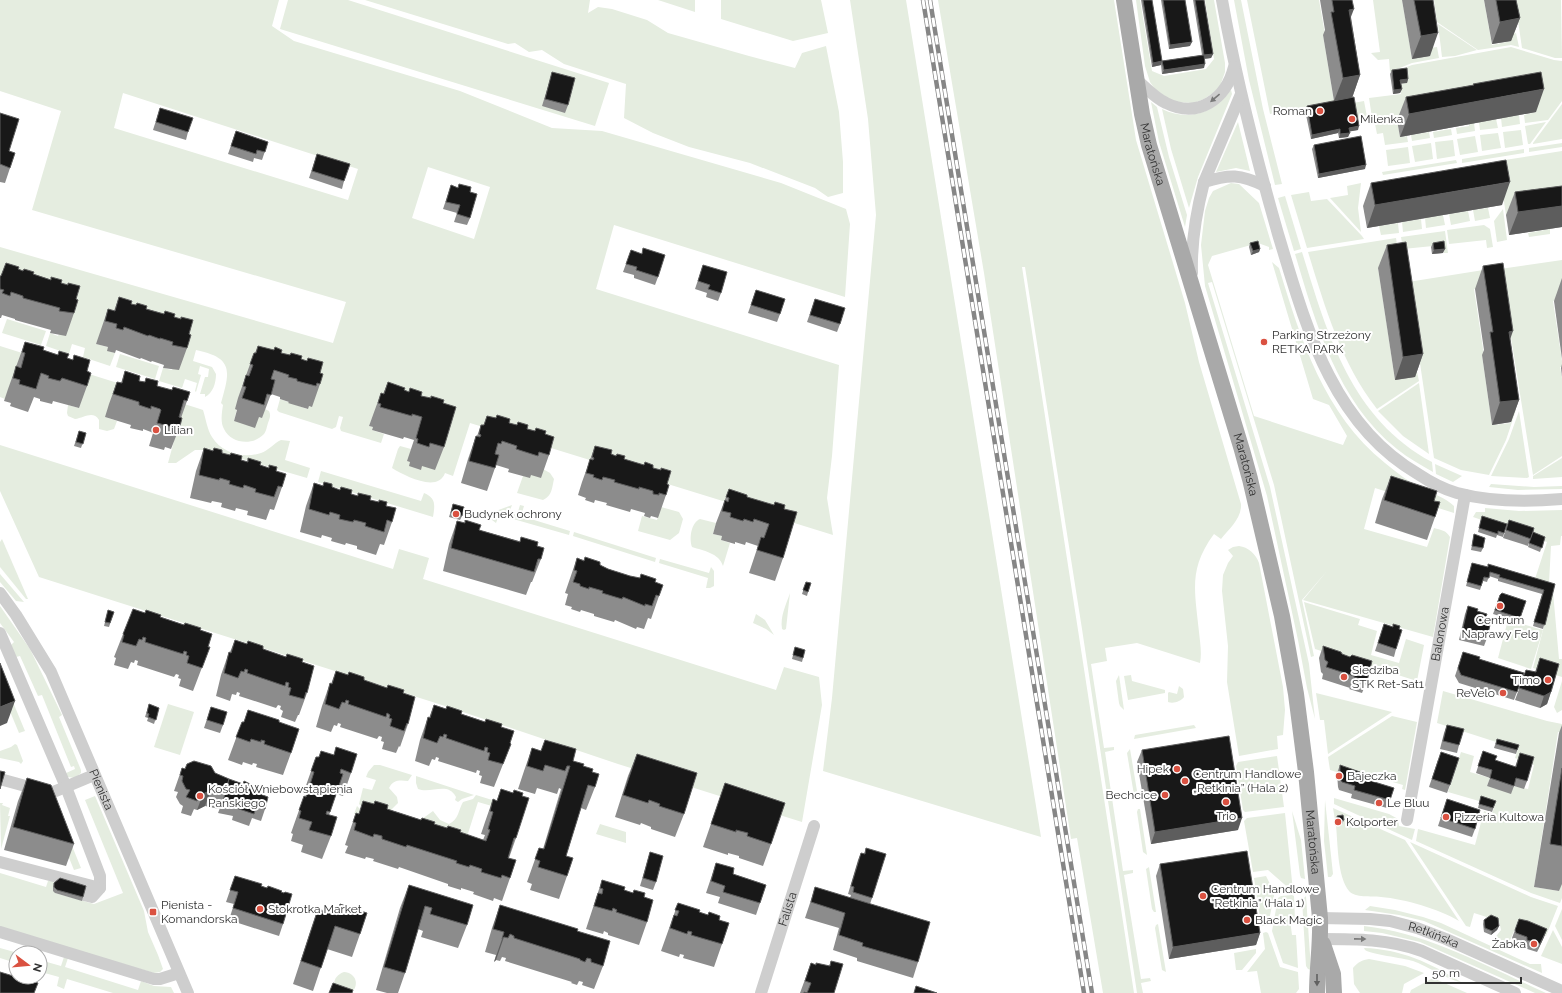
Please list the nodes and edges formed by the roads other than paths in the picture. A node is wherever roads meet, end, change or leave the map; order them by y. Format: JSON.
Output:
{"nodes":[{"id":1,"x":1124,"y":0,"type":"edge"},
{"id":2,"x":1222,"y":0,"type":"edge"},
{"id":3,"x":1234,"y":65,"type":"junction"},
{"id":4,"x":1137,"y":80,"type":"junction"},
{"id":5,"x":1241,"y":94,"type":"junction"},
{"id":6,"x":1204,"y":182,"type":"junction"},
{"id":7,"x":1264,"y":186,"type":"junction"},
{"id":8,"x":1192,"y":286,"type":"junction"},
{"id":9,"x":1465,"y":495,"type":"junction"},
{"id":10,"x":1562,"y":499,"type":"edge"},
{"id":11,"x":0,"y":593,"type":"edge"},
{"id":12,"x":0,"y":633,"type":"edge"},
{"id":13,"x":94,"y":775,"type":"junction"},
{"id":14,"x":0,"y":779,"type":"edge"},
{"id":15,"x":66,"y":787,"type":"junction"},
{"id":16,"x":1407,"y":820,"type":"dead end"},
{"id":17,"x":814,"y":826,"type":"dead end"},
{"id":18,"x":0,"y":862,"type":"edge"},
{"id":19,"x":100,"y":888,"type":"junction"},
{"id":20,"x":84,"y":895,"type":"edge"},
{"id":21,"x":1320,"y":918,"type":"junction"},
{"id":22,"x":0,"y":932,"type":"edge"},
{"id":23,"x":1321,"y":938,"type":"junction"},
{"id":24,"x":179,"y":972,"type":"junction"},
{"id":25,"x":1562,"y":991,"type":"edge"},
{"id":26,"x":188,"y":993,"type":"edge"},
{"id":27,"x":762,"y":993,"type":"edge"},
{"id":28,"x":1318,"y":993,"type":"edge"},
{"id":29,"x":1334,"y":993,"type":"edge"},
{"id":30,"x":1515,"y":993,"type":"edge"}],
"edges":[{"from":1,"to":4,"type":"main road","name":"Maratońska"},
{"from":2,"to":3,"type":"street"},
{"from":3,"to":4,"type":"street","one_way":true},
{"from":3,"to":5,"type":"street"},
{"from":4,"to":8,"type":"main road","name":"Maratońska"},
{"from":5,"to":6,"type":"street"},
{"from":5,"to":7,"type":"street"},
{"from":6,"to":7,"type":"street"},
{"from":6,"to":8,"type":"street"},
{"from":7,"to":9,"type":"street"},
{"from":8,"to":21,"type":"main road","name":"Maratońska"},
{"from":9,"to":10,"type":"street"},
{"from":9,"to":16,"type":"street","name":"Balonowa"},
{"from":11,"to":13,"type":"street","name":"Pienista"},
{"from":12,"to":15,"type":"street"},
{"from":13,"to":15,"type":"street"},
{"from":13,"to":24,"type":"street","name":"Pienista"},
{"from":14,"to":15,"type":"street"},
{"from":15,"to":19,"type":"street"},
{"from":17,"to":27,"type":"street","name":"Falista"},
{"from":18,"to":19,"type":"street"},
{"from":19,"to":20,"type":"street"},
{"from":21,"to":23,"type":"main road","name":"Maratońska"},
{"from":21,"to":25,"type":"street","name":"Retkińska"},
{"from":22,"to":24,"type":"street"},
{"from":23,"to":28,"type":"main road","name":"Maratońska","one_way":true},
{"from":23,"to":29,"type":"main road","name":"Maratońska"},
{"from":23,"to":30,"type":"street","name":"Retkińska","one_way":true},
{"from":24,"to":26,"type":"street","name":"Pienista"}]}
